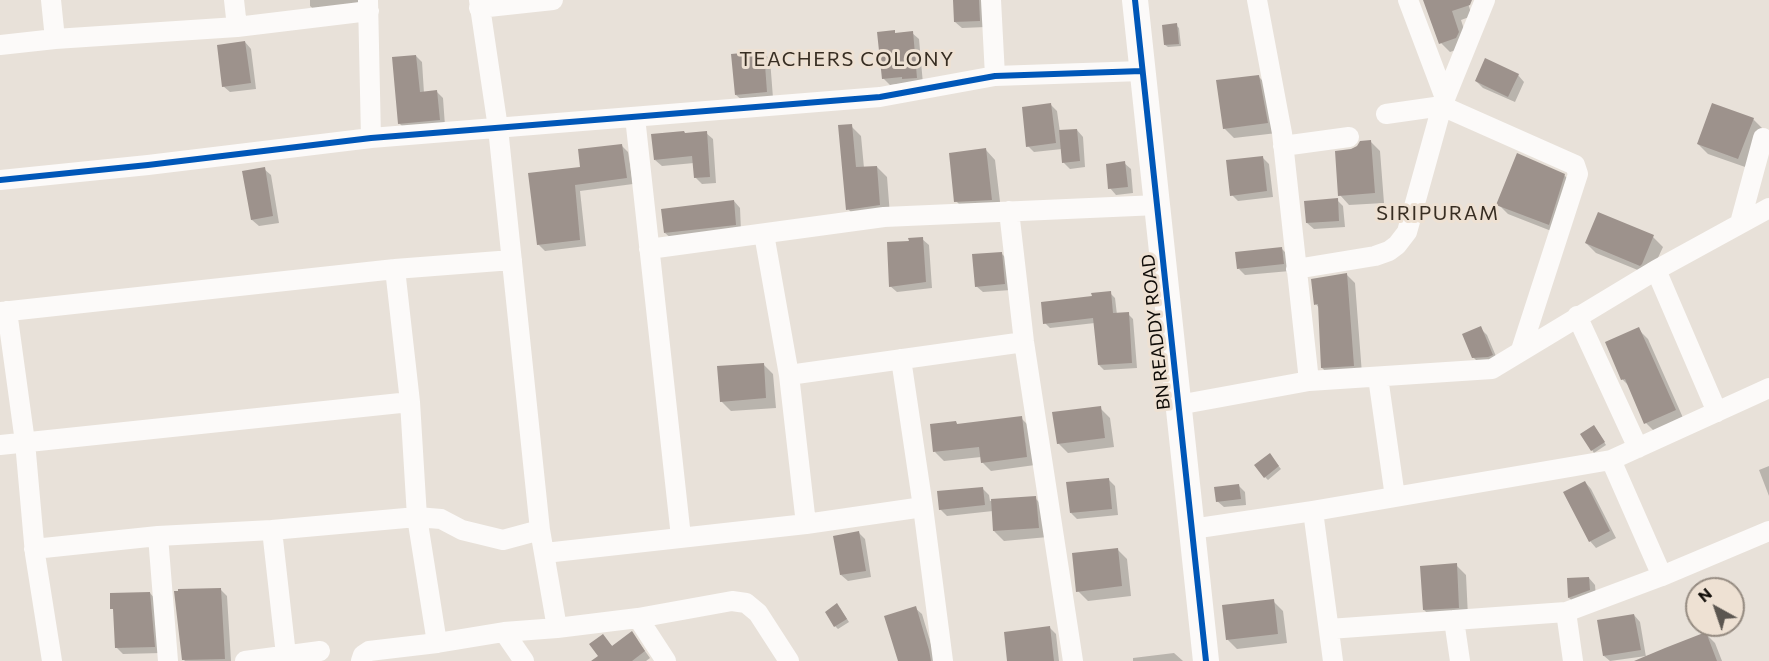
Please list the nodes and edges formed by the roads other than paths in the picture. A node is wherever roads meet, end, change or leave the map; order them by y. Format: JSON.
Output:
{"nodes":[{"id":1,"x":51,"y":0,"type":"edge"},
{"id":2,"x":234,"y":0,"type":"edge"},
{"id":3,"x":553,"y":0,"type":"edge"},
{"id":4,"x":991,"y":0,"type":"edge"},
{"id":5,"x":1135,"y":0,"type":"edge"},
{"id":6,"x":1257,"y":0,"type":"edge"},
{"id":7,"x":1408,"y":0,"type":"edge"},
{"id":8,"x":1485,"y":0,"type":"edge"},
{"id":9,"x":479,"y":4,"type":"edge"},
{"id":10,"x":369,"y":6,"type":"edge"},
{"id":11,"x":237,"y":27,"type":"junction"},
{"id":12,"x":56,"y":39,"type":"junction"},
{"id":13,"x":0,"y":45,"type":"edge"},
{"id":14,"x":1142,"y":71,"type":"junction"},
{"id":15,"x":995,"y":76,"type":"junction"},
{"id":16,"x":1443,"y":102,"type":"junction"},
{"id":17,"x":1386,"y":114,"type":"dead end"},
{"id":18,"x":635,"y":117,"type":"junction"},
{"id":19,"x":498,"y":128,"type":"junction"},
{"id":20,"x":1349,"y":137,"type":"dead end"},
{"id":21,"x":371,"y":138,"type":"junction"},
{"id":22,"x":1763,"y":138,"type":"dead end"},
{"id":23,"x":1283,"y":146,"type":"junction"},
{"id":24,"x":0,"y":180,"type":"edge"},
{"id":25,"x":1158,"y":205,"type":"junction"},
{"id":26,"x":1769,"y":208,"type":"edge"},
{"id":27,"x":1009,"y":211,"type":"junction"},
{"id":28,"x":1740,"y":223,"type":"junction"},
{"id":29,"x":764,"y":234,"type":"junction"},
{"id":30,"x":649,"y":249,"type":"junction"},
{"id":31,"x":512,"y":260,"type":"junction"},
{"id":32,"x":395,"y":268,"type":"junction"},
{"id":33,"x":1296,"y":269,"type":"junction"},
{"id":34,"x":1656,"y":270,"type":"junction"},
{"id":35,"x":4,"y":311,"type":"edge"},
{"id":36,"x":1577,"y":316,"type":"junction"},
{"id":37,"x":1024,"y":342,"type":"junction"},
{"id":38,"x":1521,"y":350,"type":"junction"},
{"id":39,"x":901,"y":359,"type":"junction"},
{"id":40,"x":789,"y":375,"type":"junction"},
{"id":41,"x":1378,"y":377,"type":"junction"},
{"id":42,"x":1308,"y":381,"type":"junction"},
{"id":43,"x":1769,"y":388,"type":"edge"},
{"id":44,"x":410,"y":402,"type":"junction"},
{"id":45,"x":1178,"y":405,"type":"junction"},
{"id":46,"x":1717,"y":412,"type":"junction"},
{"id":47,"x":25,"y":442,"type":"junction"},
{"id":48,"x":0,"y":445,"type":"edge"},
{"id":49,"x":1638,"y":448,"type":"junction"},
{"id":50,"x":1611,"y":460,"type":"junction"},
{"id":51,"x":1395,"y":497,"type":"junction"},
{"id":52,"x":923,"y":507,"type":"junction"},
{"id":53,"x":1312,"y":511,"type":"junction"},
{"id":54,"x":417,"y":517,"type":"junction"},
{"id":55,"x":806,"y":524,"type":"junction"},
{"id":56,"x":1192,"y":529,"type":"junction"},
{"id":57,"x":272,"y":530,"type":"junction"},
{"id":58,"x":540,"y":530,"type":"junction"},
{"id":59,"x":1769,"y":531,"type":"edge"},
{"id":60,"x":158,"y":536,"type":"junction"},
{"id":61,"x":681,"y":537,"type":"junction"},
{"id":62,"x":34,"y":549,"type":"junction"},
{"id":63,"x":545,"y":553,"type":"junction"},
{"id":64,"x":1662,"y":576,"type":"junction"},
{"id":65,"x":1566,"y":612,"type":"junction"},
{"id":66,"x":638,"y":618,"type":"junction"},
{"id":67,"x":1454,"y":620,"type":"junction"},
{"id":68,"x":556,"y":628,"type":"junction"},
{"id":69,"x":1329,"y":629,"type":"junction"},
{"id":70,"x":504,"y":632,"type":"junction"},
{"id":71,"x":437,"y":643,"type":"junction"},
{"id":72,"x":320,"y":651,"type":"dead end"},
{"id":73,"x":286,"y":655,"type":"junction"},
{"id":74,"x":52,"y":661,"type":"edge"},
{"id":75,"x":168,"y":661,"type":"edge"},
{"id":76,"x":245,"y":661,"type":"edge"},
{"id":77,"x":362,"y":661,"type":"edge"},
{"id":78,"x":524,"y":661,"type":"edge"},
{"id":79,"x":666,"y":661,"type":"edge"},
{"id":80,"x":789,"y":661,"type":"edge"},
{"id":81,"x":943,"y":661,"type":"edge"},
{"id":82,"x":1073,"y":661,"type":"edge"},
{"id":83,"x":1206,"y":661,"type":"edge"},
{"id":84,"x":1333,"y":661,"type":"edge"},
{"id":85,"x":1460,"y":661,"type":"edge"},
{"id":86,"x":1573,"y":661,"type":"edge"}],
"edges":[{"from":1,"to":12,"type":"street"},
{"from":2,"to":11,"type":"street"},
{"from":3,"to":9,"type":"street"},
{"from":4,"to":15,"type":"street"},
{"from":5,"to":14,"type":"street","name":"BN READDY ROAD"},
{"from":6,"to":23,"type":"street"},
{"from":7,"to":16,"type":"street"},
{"from":8,"to":16,"type":"street"},
{"from":9,"to":19,"type":"street"},
{"from":10,"to":11,"type":"street"},
{"from":10,"to":21,"type":"street"},
{"from":11,"to":12,"type":"street"},
{"from":12,"to":13,"type":"street"},
{"from":14,"to":15,"type":"street"},
{"from":14,"to":25,"type":"street","name":"BN READDY ROAD"},
{"from":15,"to":18,"type":"street"},
{"from":16,"to":17,"type":"street"},
{"from":16,"to":33,"type":"street"},
{"from":16,"to":38,"type":"street"},
{"from":18,"to":19,"type":"street"},
{"from":18,"to":30,"type":"street"},
{"from":19,"to":21,"type":"street"},
{"from":19,"to":31,"type":"street"},
{"from":20,"to":23,"type":"street"},
{"from":21,"to":24,"type":"street"},
{"from":22,"to":28,"type":"street"},
{"from":23,"to":33,"type":"street"},
{"from":25,"to":27,"type":"street"},
{"from":25,"to":45,"type":"street","name":"BN READDY ROAD"},
{"from":26,"to":28,"type":"street"},
{"from":27,"to":29,"type":"street"},
{"from":27,"to":37,"type":"street"},
{"from":28,"to":34,"type":"street"},
{"from":29,"to":30,"type":"street"},
{"from":29,"to":40,"type":"street"},
{"from":30,"to":61,"type":"street"},
{"from":31,"to":32,"type":"street"},
{"from":31,"to":58,"type":"street"},
{"from":32,"to":35,"type":"street"},
{"from":32,"to":44,"type":"street"},
{"from":33,"to":42,"type":"street"},
{"from":34,"to":36,"type":"street"},
{"from":34,"to":46,"type":"street"},
{"from":35,"to":47,"type":"street"},
{"from":36,"to":38,"type":"street"},
{"from":36,"to":49,"type":"street"},
{"from":37,"to":39,"type":"street"},
{"from":37,"to":82,"type":"street"},
{"from":38,"to":41,"type":"street"},
{"from":39,"to":40,"type":"street"},
{"from":39,"to":52,"type":"street"},
{"from":40,"to":55,"type":"street"},
{"from":41,"to":42,"type":"street"},
{"from":41,"to":51,"type":"street"},
{"from":42,"to":45,"type":"street"},
{"from":43,"to":46,"type":"street"},
{"from":44,"to":47,"type":"street"},
{"from":44,"to":54,"type":"street"},
{"from":45,"to":56,"type":"street","name":"BN READDY ROAD"},
{"from":46,"to":49,"type":"street"},
{"from":47,"to":48,"type":"street"},
{"from":47,"to":62,"type":"street"},
{"from":49,"to":50,"type":"street"},
{"from":50,"to":51,"type":"street"},
{"from":50,"to":64,"type":"street"},
{"from":51,"to":53,"type":"street"},
{"from":52,"to":55,"type":"street"},
{"from":52,"to":81,"type":"street"},
{"from":53,"to":56,"type":"street"},
{"from":53,"to":69,"type":"street"},
{"from":54,"to":57,"type":"street"},
{"from":54,"to":58,"type":"street"},
{"from":54,"to":71,"type":"street"},
{"from":55,"to":61,"type":"street"},
{"from":56,"to":83,"type":"street","name":"BN READDY ROAD"},
{"from":57,"to":60,"type":"street"},
{"from":57,"to":73,"type":"street"},
{"from":58,"to":63,"type":"street"},
{"from":59,"to":64,"type":"street"},
{"from":60,"to":62,"type":"street"},
{"from":60,"to":75,"type":"street"},
{"from":61,"to":63,"type":"street"},
{"from":62,"to":74,"type":"street"},
{"from":63,"to":68,"type":"street"},
{"from":64,"to":65,"type":"street"},
{"from":65,"to":67,"type":"street"},
{"from":65,"to":86,"type":"street"},
{"from":66,"to":68,"type":"street"},
{"from":66,"to":79,"type":"street"},
{"from":66,"to":80,"type":"street"},
{"from":67,"to":69,"type":"street"},
{"from":67,"to":85,"type":"street"},
{"from":68,"to":70,"type":"street"},
{"from":69,"to":84,"type":"street"},
{"from":70,"to":71,"type":"street"},
{"from":70,"to":78,"type":"street"},
{"from":71,"to":77,"type":"street"},
{"from":72,"to":73,"type":"street"},
{"from":73,"to":76,"type":"street"}]}
